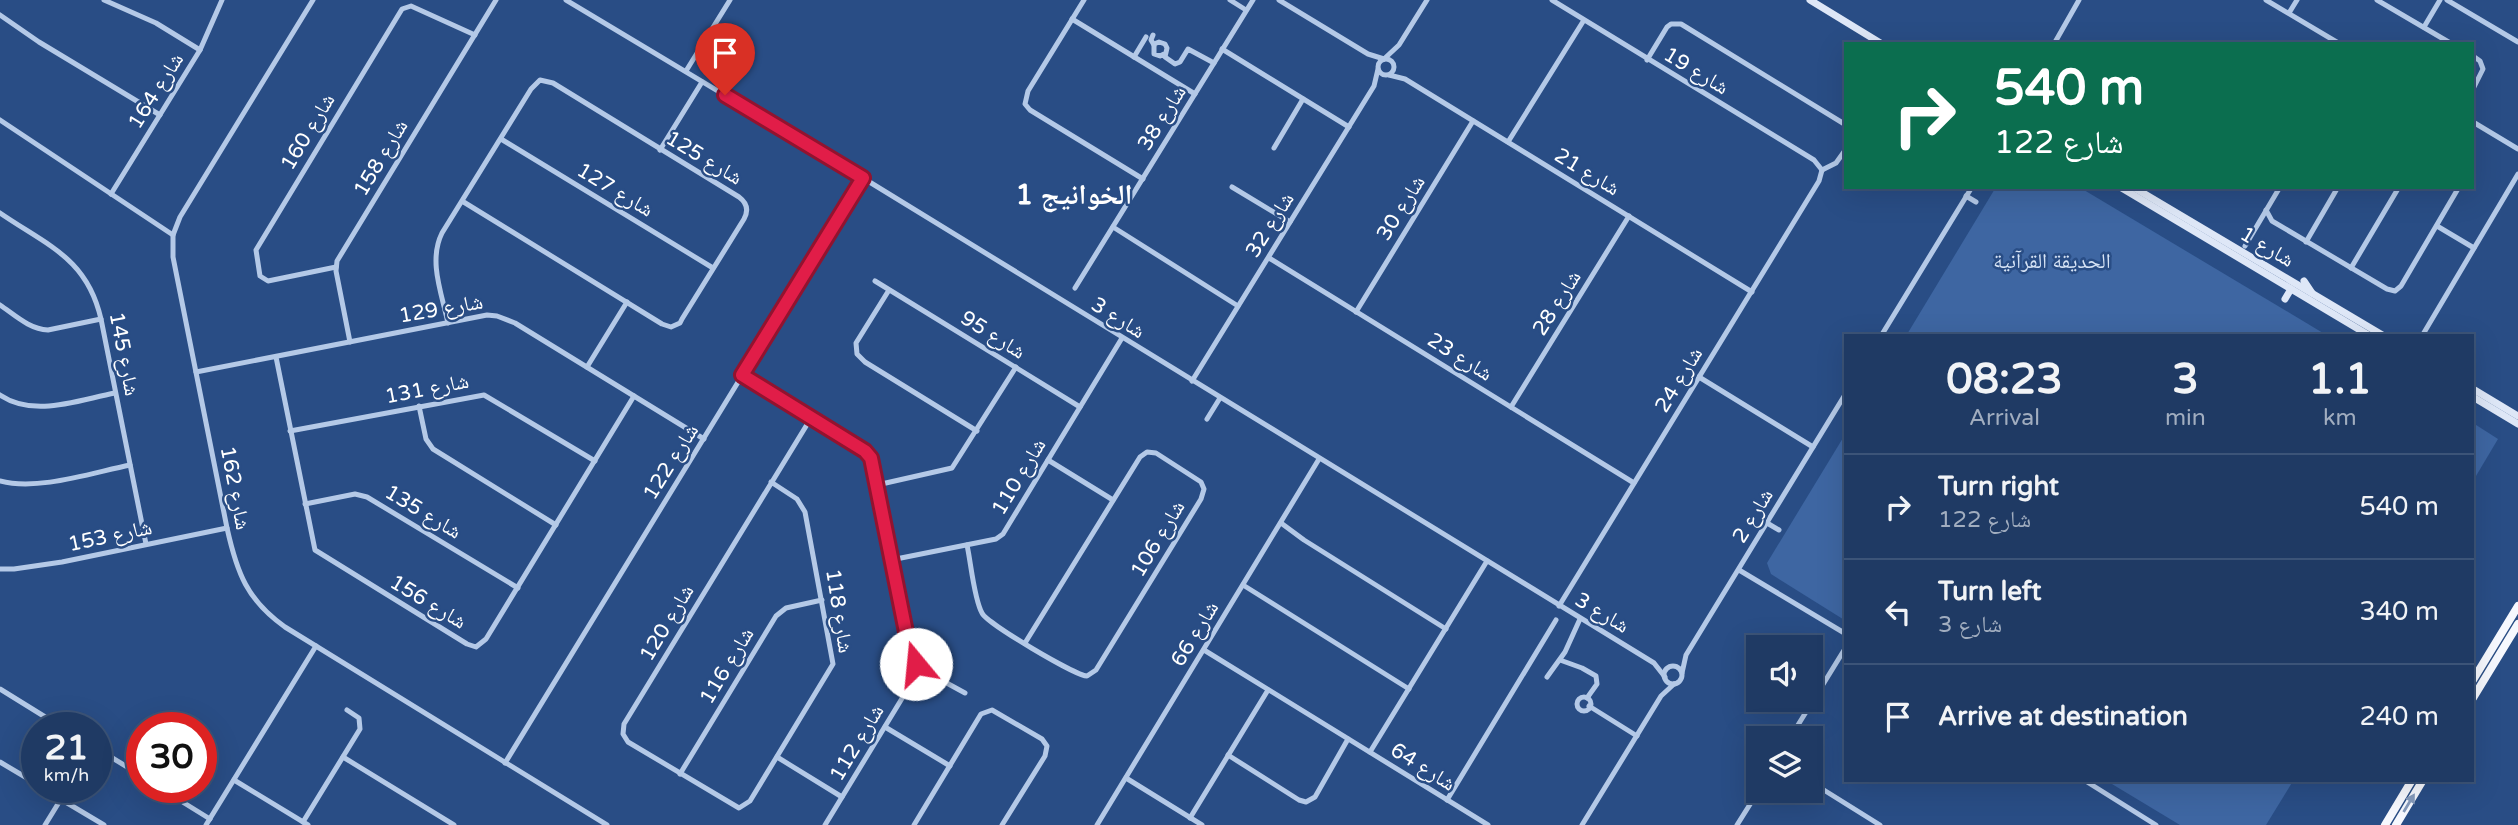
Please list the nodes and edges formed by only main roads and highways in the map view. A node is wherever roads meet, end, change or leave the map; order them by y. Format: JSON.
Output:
{"nodes":[{"id":1,"x":2518,"y":606,"type":"edge"},
{"id":2,"x":2518,"y":614,"type":"edge"},
{"id":3,"x":2518,"y":624,"type":"edge"},
{"id":4,"x":2491,"y":667,"type":"junction"},
{"id":5,"x":2474,"y":677,"type":"edge"},
{"id":6,"x":2474,"y":696,"type":"edge"},
{"id":7,"x":2411,"y":782,"type":"edge"},
{"id":8,"x":2422,"y":782,"type":"edge"},
{"id":9,"x":2385,"y":825,"type":"edge"},
{"id":10,"x":2396,"y":825,"type":"edge"}],
"edges":[{"from":1,"to":5,"type":"main road"},
{"from":2,"to":4,"type":"main road"},
{"from":3,"to":4,"type":"main road"},
{"from":4,"to":6,"type":"main road"},
{"from":7,"to":9,"type":"main road"},
{"from":10,"to":8,"type":"main road","one_way":true}]}
